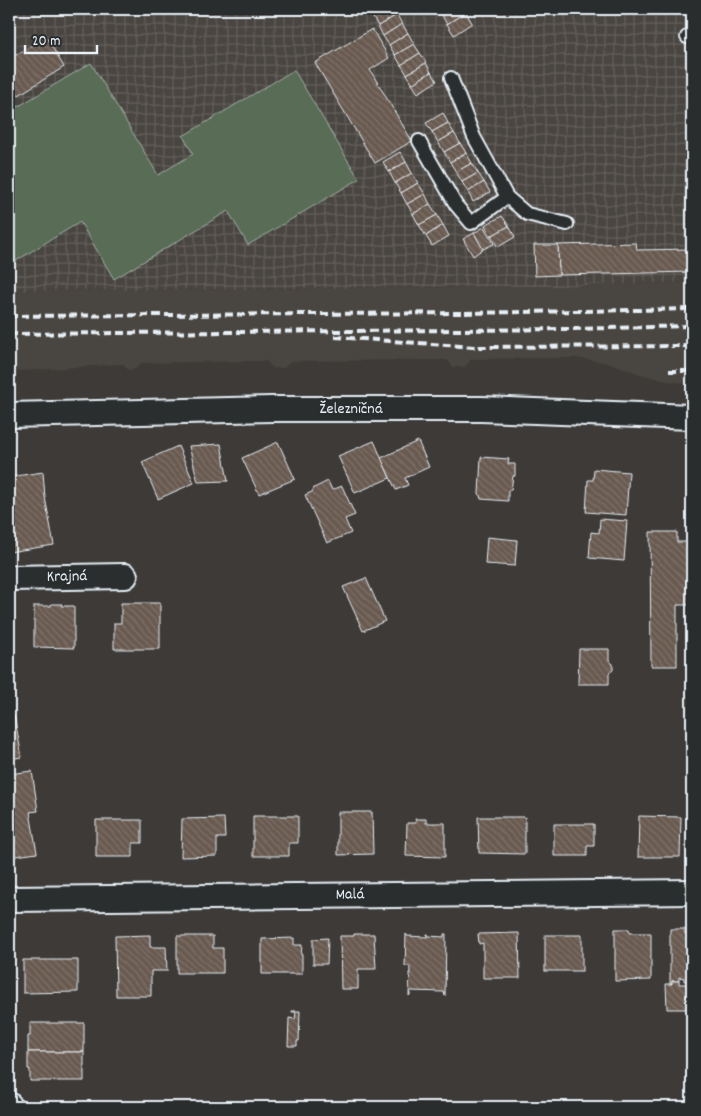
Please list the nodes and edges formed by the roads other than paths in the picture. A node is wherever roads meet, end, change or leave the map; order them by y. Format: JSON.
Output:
{"nodes":[{"id":1,"x":451,"y":78,"type":"dead end"},
{"id":2,"x":419,"y":141,"type":"dead end"},
{"id":3,"x":507,"y":197,"type":"junction"},
{"id":4,"x":567,"y":224,"type":"dead end"},
{"id":5,"x":9,"y":415,"type":"edge"},
{"id":6,"x":692,"y":417,"type":"edge"},
{"id":7,"x":125,"y":576,"type":"dead end"},
{"id":8,"x":9,"y":578,"type":"edge"},
{"id":9,"x":692,"y":892,"type":"edge"},
{"id":10,"x":9,"y":899,"type":"edge"}],
"edges":[{"from":1,"to":3,"type":"lane"},
{"from":2,"to":3,"type":"lane"},
{"from":3,"to":4,"type":"lane"},
{"from":5,"to":6,"type":"street","name":"Železničná"},
{"from":7,"to":8,"type":"street","name":"Krajná"},
{"from":9,"to":10,"type":"street","name":"Malá"}]}
